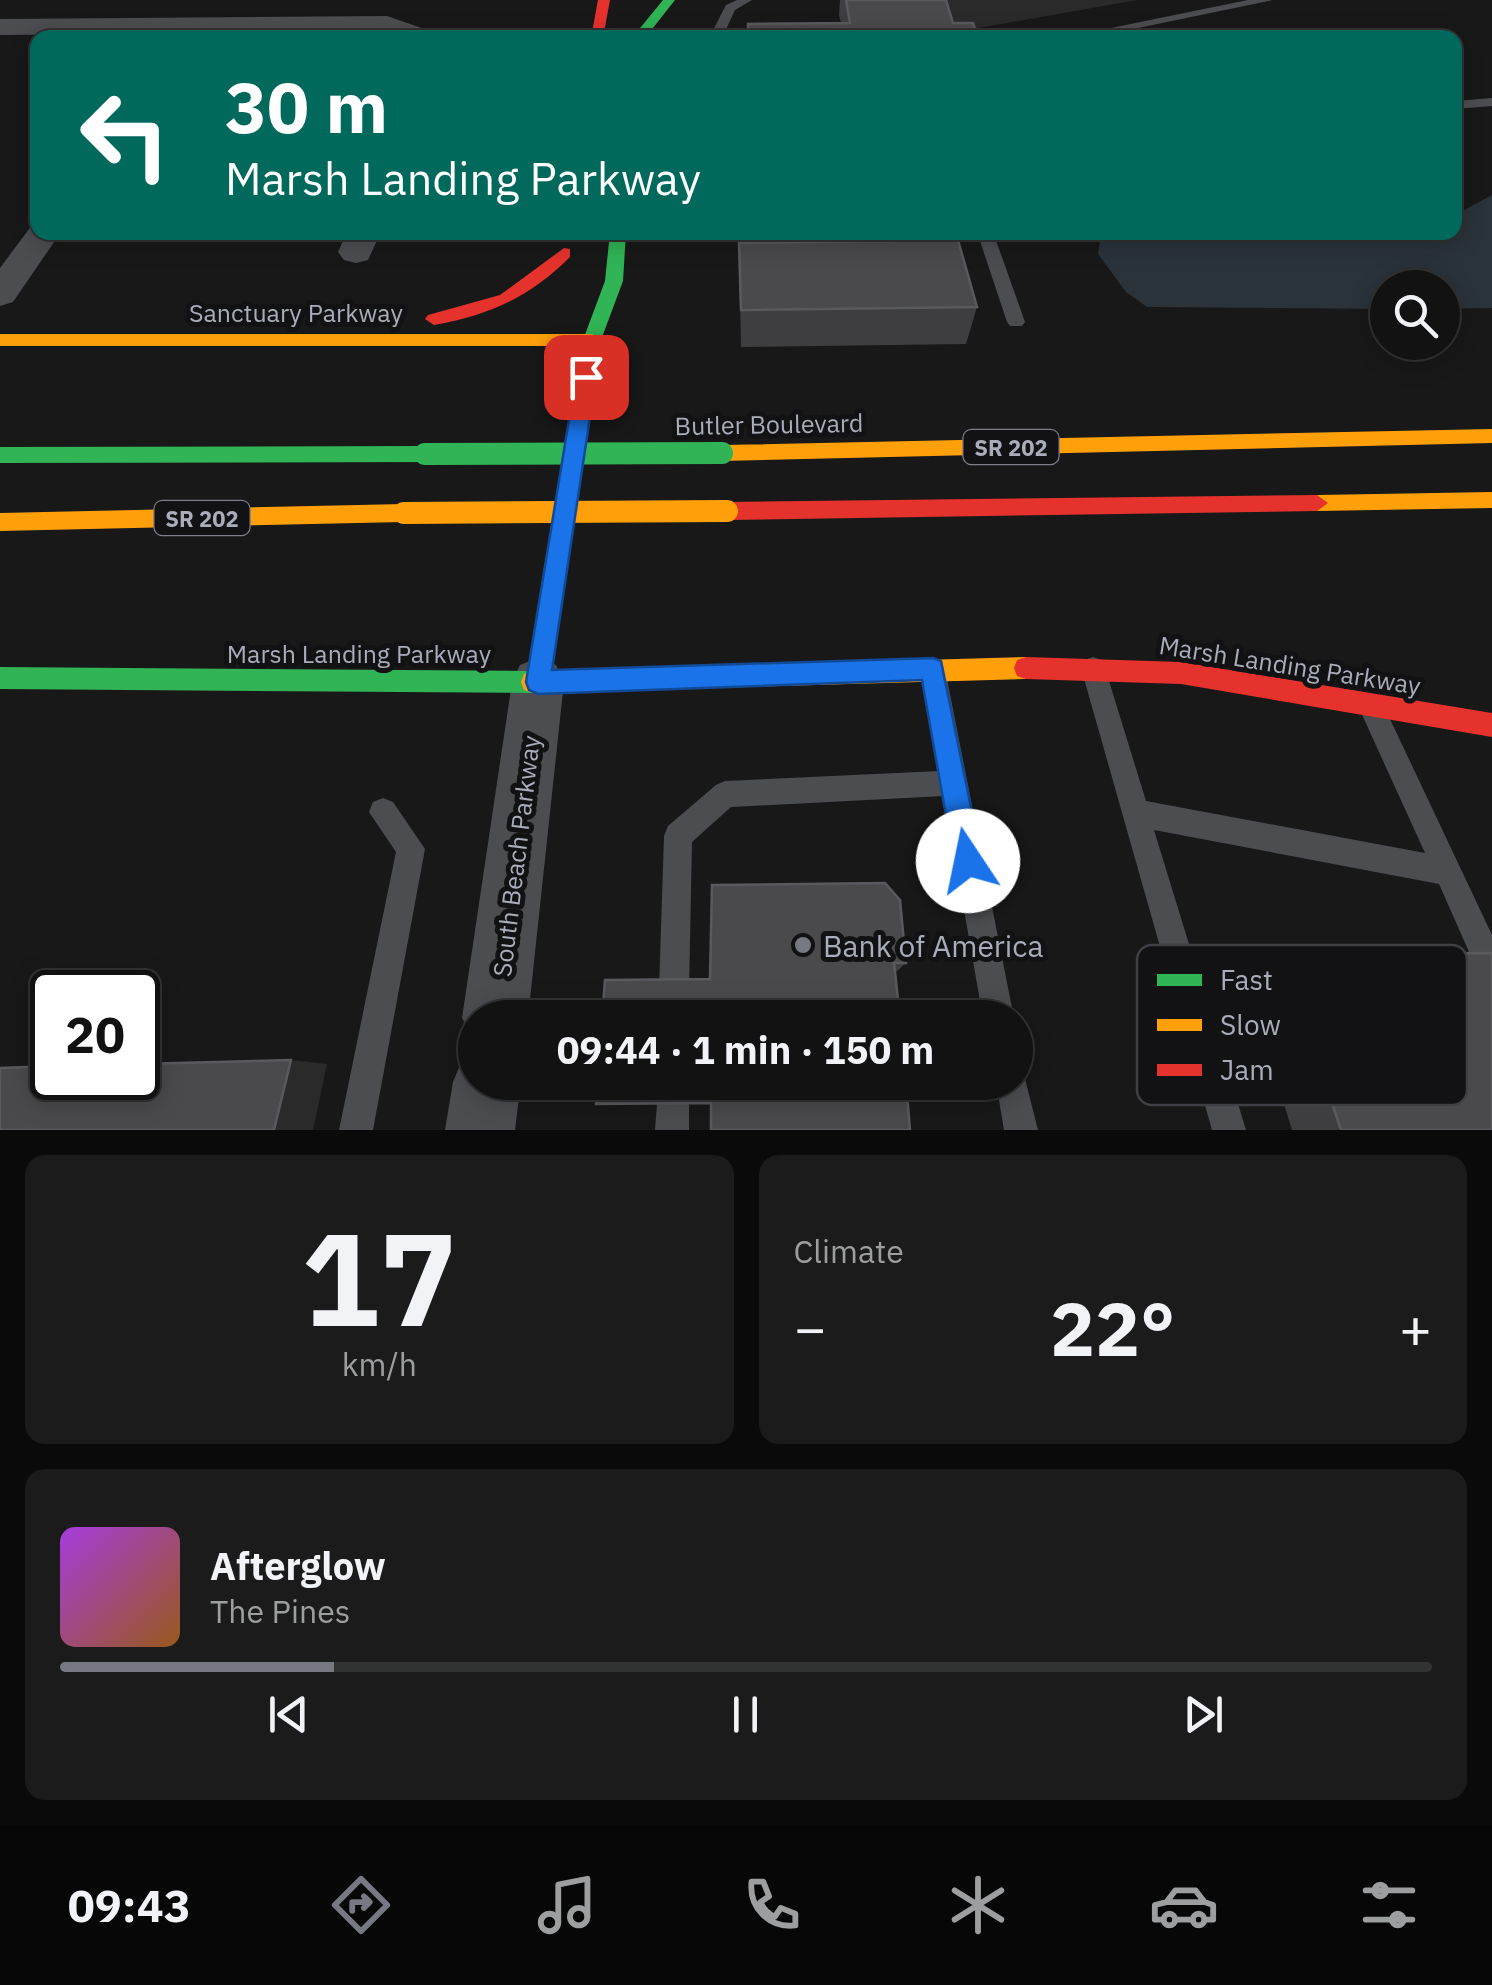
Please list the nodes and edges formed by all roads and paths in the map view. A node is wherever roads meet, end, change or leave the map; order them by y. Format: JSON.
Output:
{"nodes":[{"id":1,"x":604,"y":0,"type":"edge"},
{"id":2,"x":642,"y":0,"type":"edge"},
{"id":3,"x":669,"y":0,"type":"edge"},
{"id":4,"x":746,"y":0,"type":"edge"},
{"id":5,"x":1267,"y":0,"type":"edge"},
{"id":6,"x":0,"y":27,"type":"edge"},
{"id":7,"x":141,"y":30,"type":"edge"},
{"id":8,"x":216,"y":30,"type":"edge"},
{"id":9,"x":403,"y":30,"type":"edge"},
{"id":10,"x":598,"y":30,"type":"edge"},
{"id":11,"x":638,"y":30,"type":"edge"},
{"id":12,"x":644,"y":30,"type":"edge"},
{"id":13,"x":719,"y":30,"type":"edge"},
{"id":14,"x":1110,"y":30,"type":"edge"},
{"id":15,"x":1492,"y":102,"type":"edge"},
{"id":16,"x":1462,"y":104,"type":"edge"},
{"id":17,"x":38,"y":240,"type":"edge"},
{"id":18,"x":617,"y":240,"type":"edge"},
{"id":19,"x":988,"y":240,"type":"edge"},
{"id":20,"x":567,"y":252,"type":"edge"},
{"id":21,"x":0,"y":294,"type":"edge"},
{"id":22,"x":581,"y":305,"type":"dead end"},
{"id":23,"x":1016,"y":322,"type":"dead end"},
{"id":24,"x":0,"y":340,"type":"edge"},
{"id":25,"x":330,"y":340,"type":"junction"},
{"id":26,"x":592,"y":340,"type":"junction"},
{"id":27,"x":1492,"y":436,"type":"edge"},
{"id":28,"x":1299,"y":441,"type":"junction"},
{"id":29,"x":1492,"y":446,"type":"edge"},
{"id":30,"x":0,"y":455,"type":"edge"},
{"id":31,"x":1492,"y":500,"type":"edge"},
{"id":32,"x":1074,"y":504,"type":"junction"},
{"id":33,"x":0,"y":522,"type":"edge"},
{"id":34,"x":1492,"y":523,"type":"edge"},
{"id":35,"x":1093,"y":668,"type":"junction"},
{"id":36,"x":933,"y":669,"type":"junction"},
{"id":37,"x":0,"y":678,"type":"edge"},
{"id":38,"x":538,"y":682,"type":"junction"},
{"id":39,"x":1370,"y":704,"type":"junction"},
{"id":40,"x":1492,"y":725,"type":"edge"},
{"id":41,"x":952,"y":783,"type":"junction"},
{"id":42,"x":384,"y":812,"type":"dead end"},
{"id":43,"x":1136,"y":813,"type":"junction"},
{"id":44,"x":1447,"y":871,"type":"junction"},
{"id":45,"x":1175,"y":945,"type":"edge"},
{"id":46,"x":1492,"y":968,"type":"edge"},
{"id":47,"x":674,"y":990,"type":"edge"},
{"id":48,"x":497,"y":1000,"type":"edge"},
{"id":49,"x":995,"y":1000,"type":"edge"},
{"id":50,"x":484,"y":1100,"type":"edge"},
{"id":51,"x":1015,"y":1100,"type":"edge"},
{"id":52,"x":1222,"y":1105,"type":"edge"},
{"id":53,"x":356,"y":1130,"type":"edge"},
{"id":54,"x":480,"y":1130,"type":"edge"},
{"id":55,"x":1021,"y":1130,"type":"edge"},
{"id":56,"x":1229,"y":1130,"type":"edge"}],
"edges":[{"from":1,"to":10,"type":"main road"},
{"from":2,"to":11,"type":"main road"},
{"from":3,"to":12,"type":"main road"},
{"from":4,"to":13,"type":"lane"},
{"from":5,"to":14,"type":"lane"},
{"from":6,"to":7,"type":"street"},
{"from":8,"to":9,"type":"street"},
{"from":15,"to":16,"type":"lane"},
{"from":17,"to":21,"type":"street"},
{"from":18,"to":26,"type":"main road","name":"South Beach Parkway"},
{"from":19,"to":23,"type":"lane"},
{"from":20,"to":25,"type":"main road"},
{"from":22,"to":26,"type":"main road","name":"South Beach Parkway"},
{"from":24,"to":25,"type":"main road","name":"Sanctuary Parkway"},
{"from":25,"to":26,"type":"main road","name":"Sanctuary Parkway"},
{"from":26,"to":38,"type":"main road","name":"South Beach Parkway"},
{"from":27,"to":28,"type":"main road"},
{"from":28,"to":29,"type":"main road"},
{"from":28,"to":30,"type":"main road","name":"Butler Boulevard","number":"SR 202","bridge":true},
{"from":31,"to":32,"type":"main road"},
{"from":32,"to":33,"type":"main road","number":"SR 202","bridge":true},
{"from":32,"to":34,"type":"main road"},
{"from":35,"to":36,"type":"main road","name":"Marsh Landing Parkway"},
{"from":35,"to":39,"type":"main road","name":"Marsh Landing Parkway"},
{"from":35,"to":43,"type":"lane"},
{"from":36,"to":38,"type":"main road","name":"Marsh Landing Parkway"},
{"from":36,"to":41,"type":"lane"},
{"from":37,"to":38,"type":"main road","name":"Marsh Landing Parkway"},
{"from":38,"to":48,"type":"street","name":"South Beach Parkway"},
{"from":39,"to":40,"type":"main road","name":"Marsh Landing Parkway"},
{"from":39,"to":44,"type":"lane"},
{"from":41,"to":47,"type":"lane"},
{"from":41,"to":49,"type":"lane"},
{"from":42,"to":53,"type":"lane"},
{"from":43,"to":44,"type":"lane"},
{"from":43,"to":45,"type":"lane"},
{"from":44,"to":46,"type":"lane"},
{"from":50,"to":54,"type":"street"},
{"from":51,"to":55,"type":"lane"},
{"from":52,"to":56,"type":"lane"}]}
